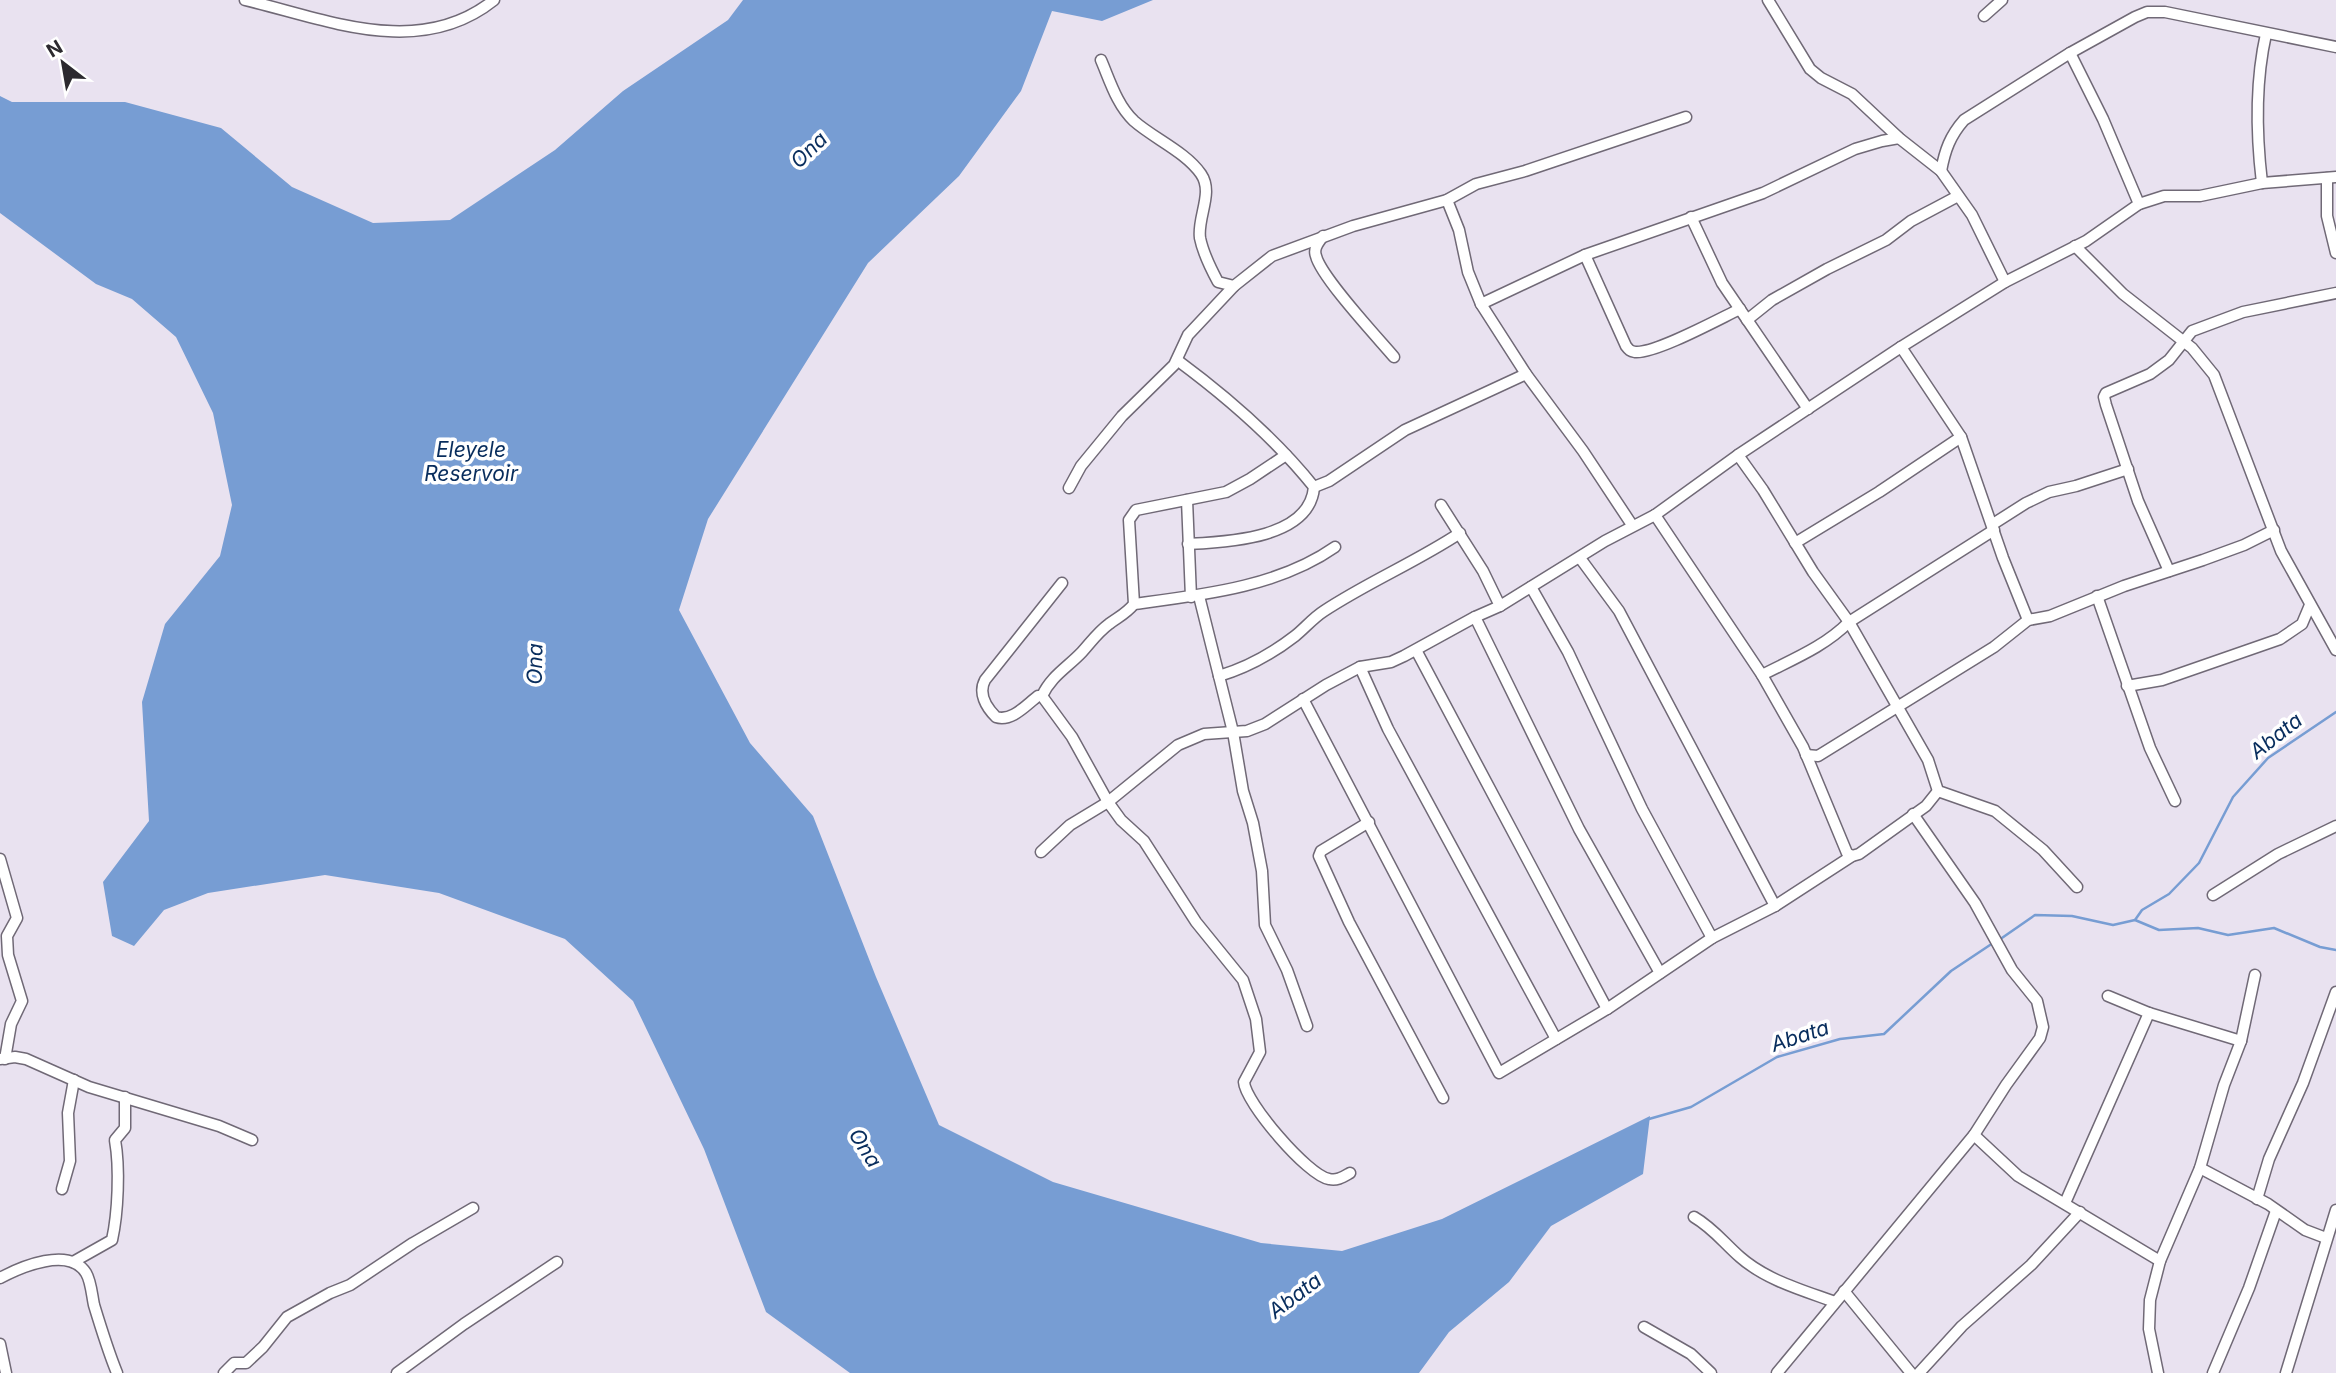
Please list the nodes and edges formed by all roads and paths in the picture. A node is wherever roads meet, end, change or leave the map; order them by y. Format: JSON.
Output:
{"nodes":[{"id":1,"x":245,"y":0,"type":"edge"},
{"id":2,"x":494,"y":0,"type":"edge"},
{"id":3,"x":1768,"y":0,"type":"edge"},
{"id":4,"x":2002,"y":0,"type":"edge"},
{"id":5,"x":1984,"y":16,"type":"dead end"},
{"id":6,"x":2266,"y":34,"type":"junction"},
{"id":7,"x":2336,"y":47,"type":"edge"},
{"id":8,"x":2070,"y":53,"type":"junction"},
{"id":9,"x":1101,"y":60,"type":"dead end"},
{"id":10,"x":1686,"y":117,"type":"dead end"},
{"id":11,"x":1899,"y":138,"type":"junction"},
{"id":12,"x":1941,"y":171,"type":"junction"},
{"id":13,"x":2332,"y":178,"type":"edge"},
{"id":14,"x":2262,"y":183,"type":"junction"},
{"id":15,"x":1958,"y":196,"type":"junction"},
{"id":16,"x":1447,"y":200,"type":"junction"},
{"id":17,"x":2139,"y":204,"type":"junction"},
{"id":18,"x":1691,"y":217,"type":"junction"},
{"id":19,"x":1323,"y":236,"type":"junction"},
{"id":20,"x":2075,"y":246,"type":"junction"},
{"id":21,"x":2336,"y":253,"type":"edge"},
{"id":22,"x":1584,"y":255,"type":"junction"},
{"id":23,"x":2005,"y":282,"type":"junction"},
{"id":24,"x":1234,"y":286,"type":"junction"},
{"id":25,"x":2336,"y":293,"type":"edge"},
{"id":26,"x":1480,"y":304,"type":"junction"},
{"id":27,"x":1740,"y":309,"type":"junction"},
{"id":28,"x":1747,"y":320,"type":"junction"},
{"id":29,"x":2185,"y":341,"type":"junction"},
{"id":30,"x":1901,"y":347,"type":"junction"},
{"id":31,"x":1394,"y":356,"type":"dead end"},
{"id":32,"x":1177,"y":360,"type":"junction"},
{"id":33,"x":1526,"y":374,"type":"junction"},
{"id":34,"x":1808,"y":409,"type":"junction"},
{"id":35,"x":1961,"y":437,"type":"junction"},
{"id":36,"x":1286,"y":455,"type":"junction"},
{"id":37,"x":1738,"y":455,"type":"junction"},
{"id":38,"x":2128,"y":469,"type":"junction"},
{"id":39,"x":1314,"y":487,"type":"junction"},
{"id":40,"x":1069,"y":488,"type":"dead end"},
{"id":41,"x":1187,"y":500,"type":"junction"},
{"id":42,"x":1441,"y":505,"type":"dead end"},
{"id":43,"x":1655,"y":515,"type":"junction"},
{"id":44,"x":1632,"y":526,"type":"junction"},
{"id":45,"x":1993,"y":527,"type":"junction"},
{"id":46,"x":2274,"y":530,"type":"junction"},
{"id":47,"x":1460,"y":533,"type":"junction"},
{"id":48,"x":1795,"y":543,"type":"junction"},
{"id":49,"x":1188,"y":544,"type":"junction"},
{"id":50,"x":1335,"y":547,"type":"dead end"},
{"id":51,"x":1580,"y":558,"type":"junction"},
{"id":52,"x":2169,"y":571,"type":"junction"},
{"id":53,"x":1062,"y":583,"type":"dead end"},
{"id":54,"x":1531,"y":587,"type":"junction"},
{"id":55,"x":1195,"y":596,"type":"junction"},
{"id":56,"x":2096,"y":596,"type":"junction"},
{"id":57,"x":1134,"y":604,"type":"junction"},
{"id":58,"x":2310,"y":605,"type":"junction"},
{"id":59,"x":1500,"y":606,"type":"junction"},
{"id":60,"x":1475,"y":617,"type":"junction"},
{"id":61,"x":2028,"y":620,"type":"junction"},
{"id":62,"x":1849,"y":622,"type":"junction"},
{"id":63,"x":1416,"y":650,"type":"junction"},
{"id":64,"x":2336,"y":650,"type":"edge"},
{"id":65,"x":1360,"y":667,"type":"junction"},
{"id":66,"x":1762,"y":675,"type":"junction"},
{"id":67,"x":1219,"y":676,"type":"junction"},
{"id":68,"x":2127,"y":686,"type":"junction"},
{"id":69,"x":1042,"y":696,"type":"junction"},
{"id":70,"x":1303,"y":699,"type":"junction"},
{"id":71,"x":1898,"y":707,"type":"junction"},
{"id":72,"x":1233,"y":732,"type":"junction"},
{"id":73,"x":1806,"y":755,"type":"junction"},
{"id":74,"x":1938,"y":791,"type":"junction"},
{"id":75,"x":2175,"y":801,"type":"dead end"},
{"id":76,"x":1108,"y":802,"type":"junction"},
{"id":77,"x":1913,"y":814,"type":"junction"},
{"id":78,"x":1369,"y":822,"type":"junction"},
{"id":79,"x":2336,"y":826,"type":"edge"},
{"id":80,"x":1041,"y":852,"type":"dead end"},
{"id":81,"x":1852,"y":856,"type":"junction"},
{"id":82,"x":0,"y":859,"type":"edge"},
{"id":83,"x":2077,"y":887,"type":"dead end"},
{"id":84,"x":2213,"y":895,"type":"dead end"},
{"id":85,"x":1775,"y":906,"type":"junction"},
{"id":86,"x":1712,"y":939,"type":"junction"},
{"id":87,"x":1660,"y":973,"type":"junction"},
{"id":88,"x":2255,"y":975,"type":"dead end"},
{"id":89,"x":2336,"y":992,"type":"edge"},
{"id":90,"x":2108,"y":996,"type":"dead end"},
{"id":91,"x":1607,"y":1009,"type":"junction"},
{"id":92,"x":2149,"y":1013,"type":"junction"},
{"id":93,"x":1307,"y":1026,"type":"dead end"},
{"id":94,"x":1556,"y":1039,"type":"junction"},
{"id":95,"x":2241,"y":1041,"type":"junction"},
{"id":96,"x":2,"y":1059,"type":"edge"},
{"id":97,"x":74,"y":1080,"type":"junction"},
{"id":98,"x":125,"y":1097,"type":"junction"},
{"id":99,"x":1443,"y":1098,"type":"dead end"},
{"id":100,"x":1974,"y":1135,"type":"junction"},
{"id":101,"x":252,"y":1140,"type":"dead end"},
{"id":102,"x":2200,"y":1168,"type":"junction"},
{"id":103,"x":1350,"y":1173,"type":"dead end"},
{"id":104,"x":62,"y":1189,"type":"dead end"},
{"id":105,"x":2257,"y":1199,"type":"junction"},
{"id":106,"x":2065,"y":1203,"type":"junction"},
{"id":107,"x":473,"y":1209,"type":"dead end"},
{"id":108,"x":2336,"y":1210,"type":"edge"},
{"id":109,"x":2276,"y":1211,"type":"junction"},
{"id":110,"x":2080,"y":1212,"type":"junction"},
{"id":111,"x":1695,"y":1217,"type":"dead end"},
{"id":112,"x":2326,"y":1238,"type":"junction"},
{"id":113,"x":73,"y":1262,"type":"junction"},
{"id":114,"x":557,"y":1262,"type":"dead end"},
{"id":115,"x":2160,"y":1262,"type":"junction"},
{"id":116,"x":0,"y":1278,"type":"edge"},
{"id":117,"x":1844,"y":1291,"type":"junction"},
{"id":118,"x":1835,"y":1302,"type":"junction"},
{"id":119,"x":1644,"y":1327,"type":"dead end"},
{"id":120,"x":0,"y":1343,"type":"edge"},
{"id":121,"x":6,"y":1373,"type":"edge"},
{"id":122,"x":117,"y":1373,"type":"edge"},
{"id":123,"x":224,"y":1373,"type":"edge"},
{"id":124,"x":397,"y":1373,"type":"edge"},
{"id":125,"x":1711,"y":1373,"type":"edge"},
{"id":126,"x":1777,"y":1373,"type":"edge"},
{"id":127,"x":1911,"y":1373,"type":"edge"},
{"id":128,"x":1919,"y":1373,"type":"edge"},
{"id":129,"x":2158,"y":1373,"type":"edge"},
{"id":130,"x":2213,"y":1373,"type":"edge"},
{"id":131,"x":2286,"y":1373,"type":"edge"}],
"edges":[{"from":1,"to":2,"type":"street"},
{"from":3,"to":11,"type":"street"},
{"from":4,"to":5,"type":"street"},
{"from":6,"to":7,"type":"street"},
{"from":6,"to":8,"type":"street"},
{"from":6,"to":14,"type":"street"},
{"from":8,"to":12,"type":"street"},
{"from":8,"to":17,"type":"street"},
{"from":9,"to":24,"type":"street"},
{"from":10,"to":16,"type":"street"},
{"from":11,"to":12,"type":"street"},
{"from":11,"to":18,"type":"street"},
{"from":12,"to":15,"type":"street"},
{"from":13,"to":14,"type":"street"},
{"from":13,"to":21,"type":"street"},
{"from":14,"to":17,"type":"street"},
{"from":15,"to":23,"type":"street"},
{"from":15,"to":28,"type":"street"},
{"from":16,"to":19,"type":"street"},
{"from":16,"to":26,"type":"street"},
{"from":17,"to":20,"type":"street"},
{"from":18,"to":22,"type":"street"},
{"from":18,"to":27,"type":"street"},
{"from":19,"to":24,"type":"street"},
{"from":19,"to":31,"type":"street"},
{"from":20,"to":23,"type":"street"},
{"from":20,"to":29,"type":"street"},
{"from":22,"to":26,"type":"street"},
{"from":22,"to":27,"type":"street"},
{"from":23,"to":30,"type":"street"},
{"from":24,"to":32,"type":"street"},
{"from":25,"to":29,"type":"street"},
{"from":26,"to":33,"type":"street"},
{"from":27,"to":28,"type":"street"},
{"from":28,"to":34,"type":"street"},
{"from":29,"to":38,"type":"street"},
{"from":29,"to":46,"type":"street"},
{"from":30,"to":34,"type":"street"},
{"from":30,"to":35,"type":"street"},
{"from":32,"to":36,"type":"street"},
{"from":32,"to":40,"type":"street"},
{"from":33,"to":39,"type":"street"},
{"from":33,"to":44,"type":"street"},
{"from":34,"to":37,"type":"street"},
{"from":35,"to":45,"type":"street"},
{"from":35,"to":48,"type":"street"},
{"from":36,"to":39,"type":"street"},
{"from":36,"to":41,"type":"street"},
{"from":37,"to":43,"type":"street"},
{"from":37,"to":48,"type":"street"},
{"from":38,"to":45,"type":"street"},
{"from":38,"to":52,"type":"street"},
{"from":39,"to":49,"type":"street"},
{"from":41,"to":49,"type":"street"},
{"from":41,"to":57,"type":"street"},
{"from":42,"to":47,"type":"street"},
{"from":43,"to":44,"type":"street"},
{"from":43,"to":66,"type":"street"},
{"from":44,"to":51,"type":"street"},
{"from":45,"to":61,"type":"street"},
{"from":45,"to":62,"type":"street"},
{"from":46,"to":52,"type":"street"},
{"from":46,"to":58,"type":"street"},
{"from":47,"to":59,"type":"street"},
{"from":47,"to":67,"type":"street"},
{"from":48,"to":62,"type":"street"},
{"from":49,"to":55,"type":"street"},
{"from":50,"to":55,"type":"street"},
{"from":51,"to":54,"type":"street"},
{"from":51,"to":85,"type":"street"},
{"from":52,"to":56,"type":"street"},
{"from":53,"to":69,"type":"street"},
{"from":54,"to":59,"type":"street"},
{"from":54,"to":86,"type":"street"},
{"from":55,"to":57,"type":"street"},
{"from":55,"to":67,"type":"street"},
{"from":56,"to":61,"type":"street"},
{"from":56,"to":68,"type":"street"},
{"from":57,"to":69,"type":"street"},
{"from":58,"to":64,"type":"street"},
{"from":58,"to":68,"type":"street"},
{"from":59,"to":60,"type":"street"},
{"from":60,"to":63,"type":"street"},
{"from":60,"to":87,"type":"street"},
{"from":61,"to":71,"type":"street"},
{"from":62,"to":66,"type":"street"},
{"from":62,"to":71,"type":"street"},
{"from":63,"to":65,"type":"street"},
{"from":63,"to":91,"type":"street"},
{"from":65,"to":70,"type":"street"},
{"from":65,"to":94,"type":"street"},
{"from":66,"to":73,"type":"street"},
{"from":67,"to":72,"type":"street"},
{"from":68,"to":75,"type":"street"},
{"from":69,"to":76,"type":"street"},
{"from":70,"to":72,"type":"street"},
{"from":70,"to":78,"type":"street"},
{"from":71,"to":73,"type":"street"},
{"from":71,"to":74,"type":"street"},
{"from":72,"to":76,"type":"street"},
{"from":72,"to":93,"type":"street"},
{"from":73,"to":81,"type":"street"},
{"from":74,"to":77,"type":"street"},
{"from":74,"to":83,"type":"street"},
{"from":76,"to":80,"type":"street"},
{"from":76,"to":103,"type":"street"},
{"from":77,"to":81,"type":"street"},
{"from":77,"to":100,"type":"street"},
{"from":78,"to":94,"type":"street"},
{"from":78,"to":99,"type":"street"},
{"from":79,"to":84,"type":"street"},
{"from":81,"to":85,"type":"street"},
{"from":82,"to":96,"type":"street"},
{"from":85,"to":86,"type":"street"},
{"from":86,"to":87,"type":"street"},
{"from":87,"to":91,"type":"street"},
{"from":88,"to":95,"type":"street"},
{"from":89,"to":105,"type":"street"},
{"from":90,"to":92,"type":"street"},
{"from":91,"to":94,"type":"street"},
{"from":92,"to":95,"type":"street"},
{"from":92,"to":106,"type":"street"},
{"from":95,"to":102,"type":"street"},
{"from":96,"to":97,"type":"street"},
{"from":97,"to":98,"type":"street"},
{"from":97,"to":104,"type":"street"},
{"from":98,"to":101,"type":"street"},
{"from":98,"to":113,"type":"street"},
{"from":100,"to":106,"type":"street"},
{"from":100,"to":117,"type":"street"},
{"from":102,"to":105,"type":"street"},
{"from":102,"to":115,"type":"street"},
{"from":105,"to":109,"type":"street"},
{"from":106,"to":110,"type":"street"},
{"from":107,"to":123,"type":"street"},
{"from":108,"to":112,"type":"street"},
{"from":109,"to":112,"type":"street"},
{"from":109,"to":130,"type":"street"},
{"from":110,"to":115,"type":"street"},
{"from":110,"to":128,"type":"street"},
{"from":111,"to":118,"type":"street"},
{"from":112,"to":131,"type":"street"},
{"from":113,"to":116,"type":"street"},
{"from":113,"to":122,"type":"street"},
{"from":114,"to":124,"type":"street"},
{"from":115,"to":129,"type":"street"},
{"from":117,"to":118,"type":"street"},
{"from":117,"to":127,"type":"street"},
{"from":118,"to":126,"type":"street"},
{"from":119,"to":125,"type":"street"},
{"from":120,"to":121,"type":"street"}]}
